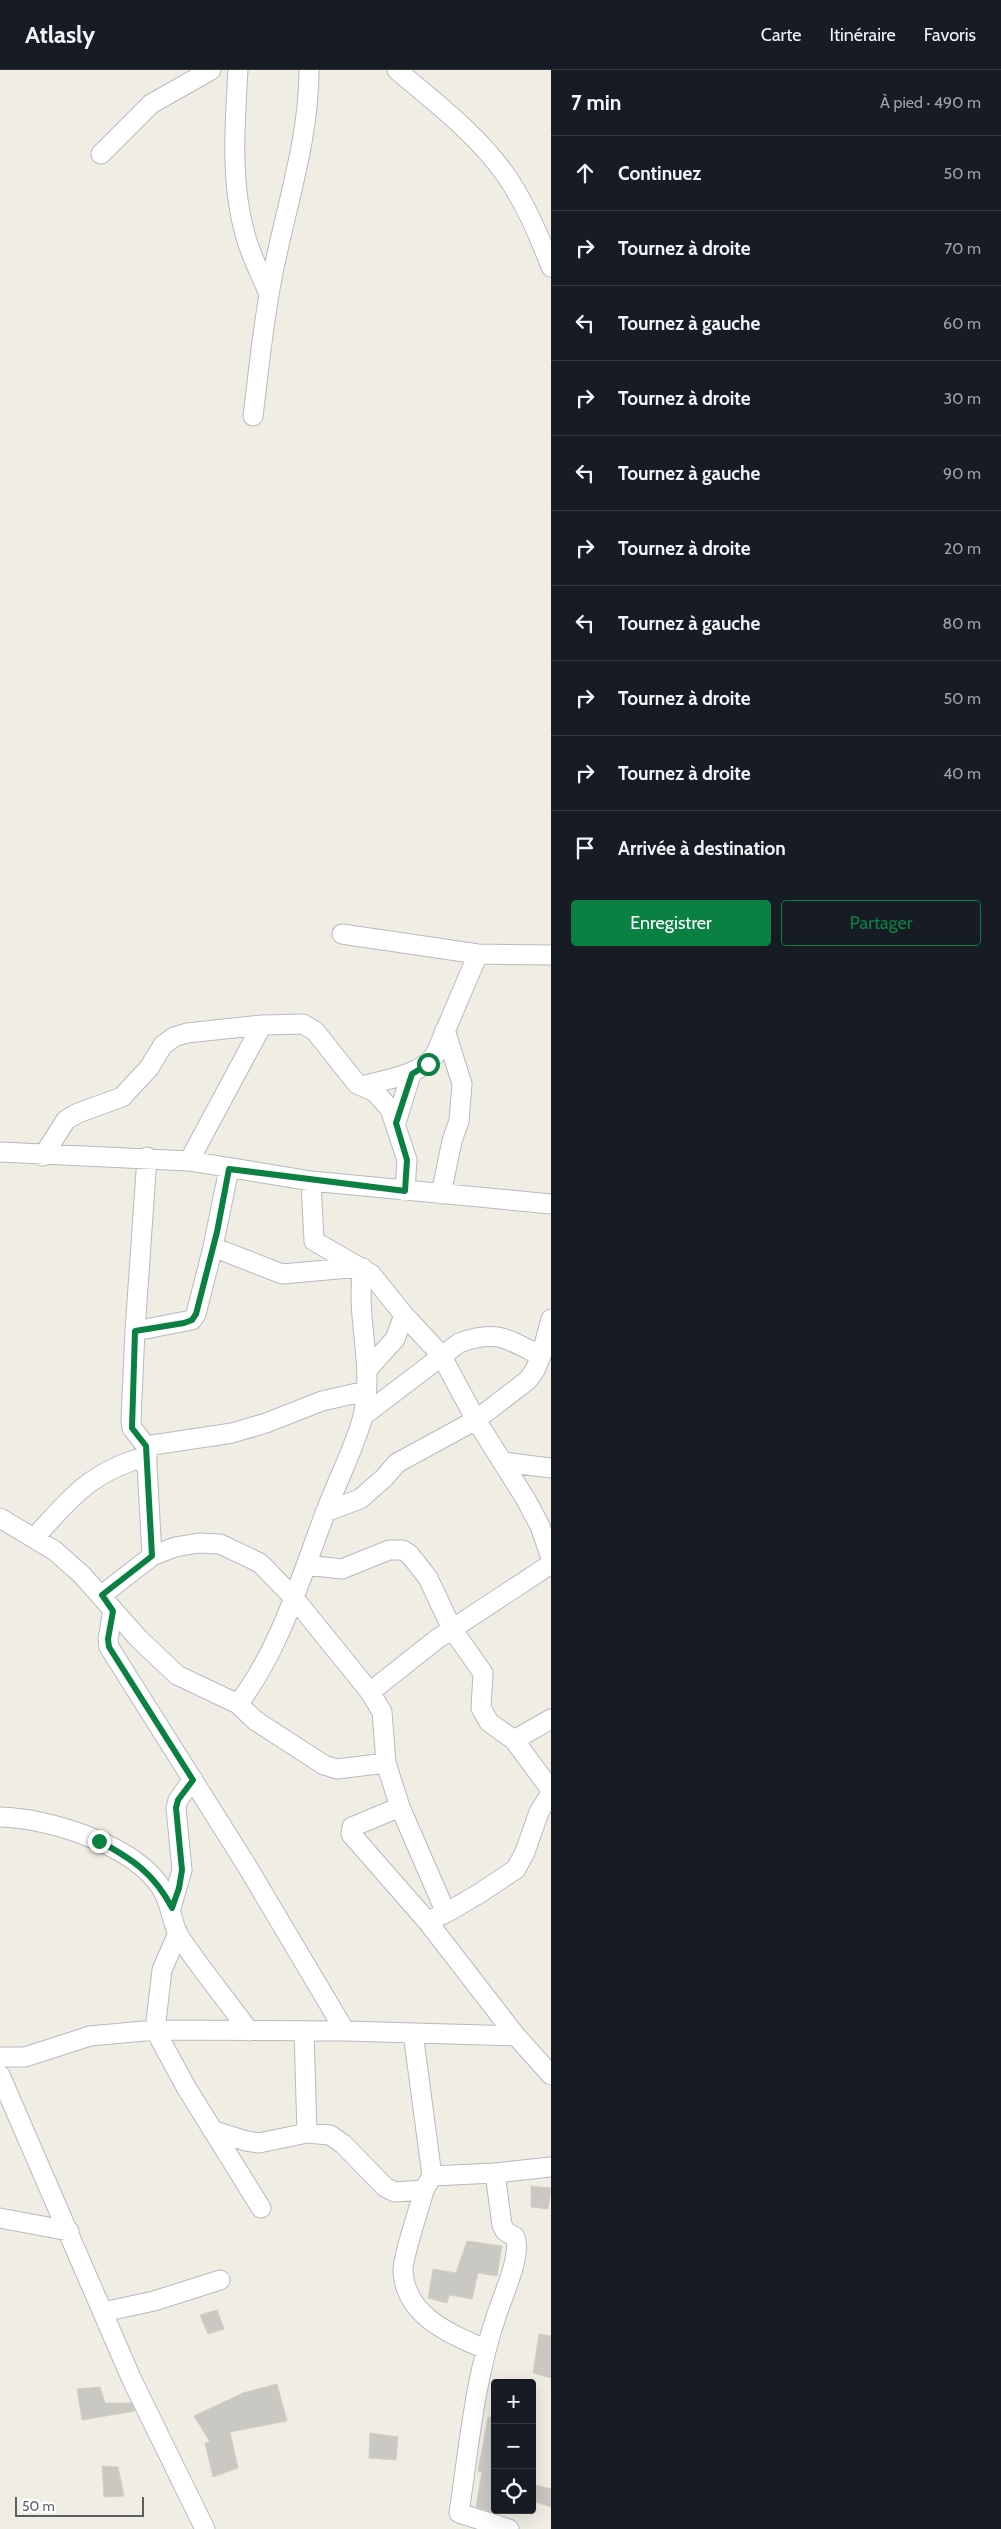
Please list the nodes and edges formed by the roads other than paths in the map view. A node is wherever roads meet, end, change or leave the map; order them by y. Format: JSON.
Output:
{"nodes":[{"id":1,"x":211,"y":70,"type":"edge"},
{"id":2,"x":238,"y":70,"type":"edge"},
{"id":3,"x":309,"y":70,"type":"edge"},
{"id":4,"x":396,"y":70,"type":"edge"},
{"id":5,"x":101,"y":154,"type":"dead end"},
{"id":6,"x":551,"y":267,"type":"edge"},
{"id":7,"x":269,"y":294,"type":"junction"},
{"id":8,"x":253,"y":416,"type":"dead end"},
{"id":9,"x":342,"y":934,"type":"dead end"},
{"id":10,"x":478,"y":954,"type":"junction"},
{"id":11,"x":551,"y":955,"type":"edge"},
{"id":12,"x":262,"y":1025,"type":"junction"},
{"id":13,"x":445,"y":1030,"type":"junction"},
{"id":14,"x":412,"y":1074,"type":"junction"},
{"id":15,"x":363,"y":1086,"type":"junction"},
{"id":16,"x":396,"y":1123,"type":"junction"},
{"id":17,"x":0,"y":1152,"type":"edge"},
{"id":18,"x":42,"y":1156,"type":"junction"},
{"id":19,"x":147,"y":1157,"type":"junction"},
{"id":20,"x":189,"y":1161,"type":"junction"},
{"id":21,"x":229,"y":1169,"type":"junction"},
{"id":22,"x":311,"y":1181,"type":"junction"},
{"id":23,"x":405,"y":1191,"type":"junction"},
{"id":24,"x":441,"y":1194,"type":"junction"},
{"id":25,"x":551,"y":1204,"type":"edge"},
{"id":26,"x":314,"y":1241,"type":"junction"},
{"id":27,"x":213,"y":1247,"type":"junction"},
{"id":28,"x":361,"y":1268,"type":"junction"},
{"id":29,"x":305,"y":1272,"type":"junction"},
{"id":30,"x":404,"y":1315,"type":"junction"},
{"id":31,"x":551,"y":1319,"type":"edge"},
{"id":32,"x":135,"y":1331,"type":"junction"},
{"id":33,"x":423,"y":1335,"type":"junction"},
{"id":34,"x":395,"y":1340,"type":"junction"},
{"id":35,"x":441,"y":1355,"type":"junction"},
{"id":36,"x":541,"y":1356,"type":"junction"},
{"id":37,"x":366,"y":1370,"type":"junction"},
{"id":38,"x":366,"y":1391,"type":"junction"},
{"id":39,"x":363,"y":1416,"type":"junction"},
{"id":40,"x":476,"y":1420,"type":"junction"},
{"id":41,"x":146,"y":1451,"type":"junction"},
{"id":42,"x":503,"y":1462,"type":"junction"},
{"id":43,"x":551,"y":1468,"type":"edge"},
{"id":44,"x":325,"y":1512,"type":"junction"},
{"id":45,"x":0,"y":1518,"type":"edge"},
{"id":46,"x":34,"y":1538,"type":"junction"},
{"id":47,"x":152,"y":1556,"type":"junction"},
{"id":48,"x":551,"y":1558,"type":"edge"},
{"id":49,"x":551,"y":1564,"type":"edge"},
{"id":50,"x":306,"y":1565,"type":"junction"},
{"id":51,"x":102,"y":1595,"type":"junction"},
{"id":52,"x":294,"y":1598,"type":"junction"},
{"id":53,"x":113,"y":1611,"type":"junction"},
{"id":54,"x":452,"y":1629,"type":"junction"},
{"id":55,"x":370,"y":1692,"type":"junction"},
{"id":56,"x":238,"y":1704,"type":"junction"},
{"id":57,"x":551,"y":1719,"type":"edge"},
{"id":58,"x":514,"y":1740,"type":"junction"},
{"id":59,"x":386,"y":1763,"type":"junction"},
{"id":60,"x":193,"y":1780,"type":"junction"},
{"id":61,"x":551,"y":1791,"type":"edge"},
{"id":62,"x":400,"y":1807,"type":"junction"},
{"id":63,"x":0,"y":1817,"type":"edge"},
{"id":64,"x":172,"y":1908,"type":"junction"},
{"id":65,"x":446,"y":1913,"type":"junction"},
{"id":66,"x":427,"y":1921,"type":"junction"},
{"id":67,"x":178,"y":1933,"type":"junction"},
{"id":68,"x":156,"y":2030,"type":"junction"},
{"id":69,"x":249,"y":2031,"type":"junction"},
{"id":70,"x":304,"y":2031,"type":"junction"},
{"id":71,"x":345,"y":2031,"type":"junction"},
{"id":72,"x":413,"y":2033,"type":"junction"},
{"id":73,"x":516,"y":2036,"type":"junction"},
{"id":74,"x":0,"y":2057,"type":"edge"},
{"id":75,"x":0,"y":2075,"type":"edge"},
{"id":76,"x":551,"y":2075,"type":"edge"},
{"id":77,"x":212,"y":2130,"type":"junction"},
{"id":78,"x":306,"y":2133,"type":"junction"},
{"id":79,"x":551,"y":2168,"type":"edge"},
{"id":80,"x":495,"y":2174,"type":"junction"},
{"id":81,"x":428,"y":2183,"type":"junction"},
{"id":82,"x":261,"y":2208,"type":"dead end"},
{"id":83,"x":0,"y":2218,"type":"edge"},
{"id":84,"x":69,"y":2231,"type":"junction"},
{"id":85,"x":220,"y":2280,"type":"dead end"},
{"id":86,"x":103,"y":2312,"type":"junction"},
{"id":87,"x":485,"y":2349,"type":"junction"},
{"id":88,"x":457,"y":2521,"type":"edge"},
{"id":89,"x":205,"y":2529,"type":"edge"},
{"id":90,"x":509,"y":2529,"type":"edge"}],
"edges":[{"from":1,"to":5,"type":"street"},
{"from":2,"to":7,"type":"street"},
{"from":3,"to":7,"type":"street"},
{"from":4,"to":6,"type":"street"},
{"from":7,"to":8,"type":"street"},
{"from":9,"to":10,"type":"street"},
{"from":10,"to":11,"type":"street"},
{"from":10,"to":13,"type":"street"},
{"from":12,"to":15,"type":"street"},
{"from":12,"to":18,"type":"street"},
{"from":12,"to":20,"type":"street"},
{"from":13,"to":14,"type":"street"},
{"from":13,"to":24,"type":"street"},
{"from":14,"to":15,"type":"street"},
{"from":14,"to":16,"type":"street"},
{"from":15,"to":16,"type":"street"},
{"from":16,"to":23,"type":"street"},
{"from":17,"to":18,"type":"street"},
{"from":18,"to":19,"type":"street"},
{"from":19,"to":20,"type":"street"},
{"from":19,"to":32,"type":"street"},
{"from":20,"to":21,"type":"street"},
{"from":21,"to":22,"type":"street"},
{"from":21,"to":27,"type":"street"},
{"from":22,"to":23,"type":"street"},
{"from":22,"to":26,"type":"street"},
{"from":23,"to":24,"type":"street"},
{"from":24,"to":25,"type":"street"},
{"from":26,"to":28,"type":"street"},
{"from":26,"to":29,"type":"street"},
{"from":27,"to":29,"type":"street"},
{"from":27,"to":32,"type":"street"},
{"from":28,"to":29,"type":"street"},
{"from":28,"to":30,"type":"street"},
{"from":28,"to":37,"type":"street"},
{"from":30,"to":33,"type":"street"},
{"from":30,"to":34,"type":"street"},
{"from":31,"to":36,"type":"street"},
{"from":32,"to":41,"type":"street"},
{"from":33,"to":34,"type":"street"},
{"from":33,"to":35,"type":"street"},
{"from":34,"to":37,"type":"street"},
{"from":35,"to":36,"type":"street"},
{"from":35,"to":39,"type":"street"},
{"from":35,"to":40,"type":"street"},
{"from":36,"to":40,"type":"street"},
{"from":37,"to":38,"type":"street"},
{"from":38,"to":39,"type":"street"},
{"from":38,"to":41,"type":"street"},
{"from":39,"to":44,"type":"street"},
{"from":40,"to":42,"type":"street"},
{"from":40,"to":44,"type":"street"},
{"from":41,"to":46,"type":"street"},
{"from":41,"to":47,"type":"street"},
{"from":42,"to":43,"type":"street"},
{"from":42,"to":48,"type":"street"},
{"from":44,"to":50,"type":"street"},
{"from":45,"to":46,"type":"street"},
{"from":46,"to":51,"type":"street"},
{"from":47,"to":51,"type":"street"},
{"from":47,"to":52,"type":"street"},
{"from":49,"to":54,"type":"street"},
{"from":50,"to":52,"type":"street"},
{"from":50,"to":54,"type":"street"},
{"from":51,"to":53,"type":"street"},
{"from":52,"to":55,"type":"street"},
{"from":52,"to":56,"type":"street"},
{"from":53,"to":56,"type":"street"},
{"from":53,"to":60,"type":"street"},
{"from":54,"to":55,"type":"street"},
{"from":54,"to":58,"type":"street"},
{"from":55,"to":59,"type":"street"},
{"from":56,"to":59,"type":"street"},
{"from":57,"to":58,"type":"street"},
{"from":58,"to":61,"type":"street"},
{"from":59,"to":62,"type":"street"},
{"from":60,"to":64,"type":"street"},
{"from":60,"to":71,"type":"street"},
{"from":61,"to":65,"type":"street"},
{"from":62,"to":65,"type":"street"},
{"from":62,"to":66,"type":"street"},
{"from":63,"to":64,"type":"street"},
{"from":64,"to":67,"type":"street"},
{"from":65,"to":66,"type":"street"},
{"from":66,"to":73,"type":"street"},
{"from":67,"to":68,"type":"street"},
{"from":67,"to":69,"type":"street"},
{"from":68,"to":69,"type":"street"},
{"from":68,"to":74,"type":"street"},
{"from":68,"to":77,"type":"street"},
{"from":69,"to":70,"type":"street"},
{"from":70,"to":71,"type":"street"},
{"from":70,"to":78,"type":"street"},
{"from":71,"to":72,"type":"street"},
{"from":72,"to":73,"type":"street"},
{"from":72,"to":81,"type":"street"},
{"from":73,"to":76,"type":"street"},
{"from":75,"to":84,"type":"street"},
{"from":77,"to":78,"type":"street"},
{"from":77,"to":82,"type":"street"},
{"from":78,"to":81,"type":"street"},
{"from":79,"to":80,"type":"street"},
{"from":80,"to":81,"type":"street"},
{"from":80,"to":87,"type":"street"},
{"from":81,"to":87,"type":"street"},
{"from":83,"to":84,"type":"street"},
{"from":84,"to":86,"type":"street"},
{"from":85,"to":86,"type":"street"},
{"from":86,"to":89,"type":"street"},
{"from":87,"to":88,"type":"street"},
{"from":88,"to":90,"type":"street"}]}
